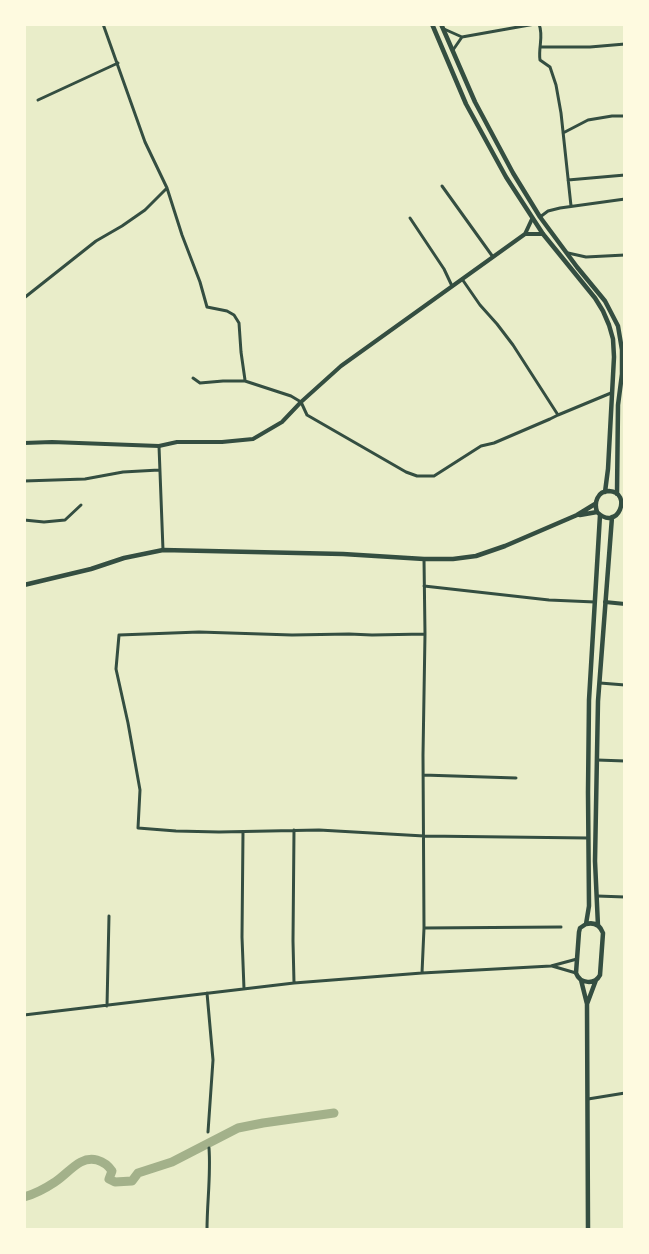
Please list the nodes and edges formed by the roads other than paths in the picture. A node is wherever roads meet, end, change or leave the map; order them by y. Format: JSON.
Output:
{"nodes":[{"id":1,"x":103,"y":24,"type":"edge"},
{"id":2,"x":432,"y":24,"type":"edge"},
{"id":3,"x":537,"y":24,"type":"edge"},
{"id":4,"x":442,"y":26,"type":"edge"},
{"id":5,"x":462,"y":37,"type":"junction"},
{"id":6,"x":625,"y":44,"type":"edge"},
{"id":7,"x":541,"y":47,"type":"junction"},
{"id":8,"x":453,"y":51,"type":"junction"},
{"id":9,"x":118,"y":63,"type":"junction"},
{"id":10,"x":38,"y":100,"type":"dead end"},
{"id":11,"x":625,"y":116,"type":"edge"},
{"id":12,"x":563,"y":133,"type":"junction"},
{"id":13,"x":625,"y":175,"type":"edge"},
{"id":14,"x":568,"y":180,"type":"junction"},
{"id":15,"x":442,"y":186,"type":"dead end"},
{"id":16,"x":167,"y":188,"type":"junction"},
{"id":17,"x":625,"y":199,"type":"edge"},
{"id":18,"x":571,"y":206,"type":"junction"},
{"id":19,"x":540,"y":217,"type":"junction"},
{"id":20,"x":410,"y":218,"type":"dead end"},
{"id":21,"x":533,"y":220,"type":"junction"},
{"id":22,"x":525,"y":234,"type":"junction"},
{"id":23,"x":543,"y":234,"type":"junction"},
{"id":24,"x":568,"y":253,"type":"junction"},
{"id":25,"x":625,"y":255,"type":"edge"},
{"id":26,"x":493,"y":257,"type":"junction"},
{"id":27,"x":462,"y":279,"type":"junction"},
{"id":28,"x":452,"y":286,"type":"junction"},
{"id":29,"x":24,"y":298,"type":"edge"},
{"id":30,"x":194,"y":378,"type":"dead end"},
{"id":31,"x":245,"y":381,"type":"junction"},
{"id":32,"x":613,"y":392,"type":"junction"},
{"id":33,"x":301,"y":402,"type":"junction"},
{"id":34,"x":558,"y":414,"type":"junction"},
{"id":35,"x":24,"y":443,"type":"edge"},
{"id":36,"x":159,"y":446,"type":"junction"},
{"id":37,"x":159,"y":470,"type":"junction"},
{"id":38,"x":24,"y":481,"type":"edge"},
{"id":39,"x":605,"y":492,"type":"junction"},
{"id":40,"x":621,"y":496,"type":"edge"},
{"id":41,"x":595,"y":504,"type":"junction"},
{"id":42,"x":81,"y":505,"type":"dead end"},
{"id":43,"x":623,"y":508,"type":"edge"},
{"id":44,"x":599,"y":513,"type":"junction"},
{"id":45,"x":577,"y":515,"type":"junction"},
{"id":46,"x":612,"y":517,"type":"junction"},
{"id":47,"x":24,"y":520,"type":"edge"},
{"id":48,"x":163,"y":550,"type":"junction"},
{"id":49,"x":424,"y":559,"type":"junction"},
{"id":50,"x":24,"y":585,"type":"edge"},
{"id":51,"x":424,"y":586,"type":"junction"},
{"id":52,"x":595,"y":602,"type":"junction"},
{"id":53,"x":605,"y":602,"type":"junction"},
{"id":54,"x":625,"y":604,"type":"edge"},
{"id":55,"x":425,"y":634,"type":"junction"},
{"id":56,"x":598,"y":682,"type":"junction"},
{"id":57,"x":625,"y":685,"type":"edge"},
{"id":58,"x":596,"y":760,"type":"junction"},
{"id":59,"x":625,"y":761,"type":"edge"},
{"id":60,"x":423,"y":775,"type":"junction"},
{"id":61,"x":516,"y":778,"type":"dead end"},
{"id":62,"x":294,"y":830,"type":"junction"},
{"id":63,"x":243,"y":831,"type":"junction"},
{"id":64,"x":424,"y":836,"type":"junction"},
{"id":65,"x":588,"y":838,"type":"junction"},
{"id":66,"x":597,"y":896,"type":"junction"},
{"id":67,"x":625,"y":897,"type":"edge"},
{"id":68,"x":109,"y":916,"type":"dead end"},
{"id":69,"x":586,"y":924,"type":"junction"},
{"id":70,"x":598,"y":926,"type":"junction"},
{"id":71,"x":561,"y":927,"type":"dead end"},
{"id":72,"x":424,"y":928,"type":"junction"},
{"id":73,"x":577,"y":959,"type":"junction"},
{"id":74,"x":551,"y":966,"type":"junction"},
{"id":75,"x":422,"y":973,"type":"junction"},
{"id":76,"x":576,"y":973,"type":"junction"},
{"id":77,"x":581,"y":980,"type":"junction"},
{"id":78,"x":596,"y":980,"type":"junction"},
{"id":79,"x":294,"y":983,"type":"junction"},
{"id":80,"x":244,"y":989,"type":"junction"},
{"id":81,"x":207,"y":993,"type":"junction"},
{"id":82,"x":587,"y":1004,"type":"junction"},
{"id":83,"x":107,"y":1006,"type":"junction"},
{"id":84,"x":24,"y":1015,"type":"edge"},
{"id":85,"x":625,"y":1093,"type":"edge"},
{"id":86,"x":588,"y":1100,"type":"junction"},
{"id":87,"x":208,"y":1132,"type":"dead end"},
{"id":88,"x":209,"y":1148,"type":"dead end"},
{"id":89,"x":207,"y":1230,"type":"edge"},
{"id":90,"x":588,"y":1230,"type":"edge"}],
"edges":[{"from":1,"to":9,"type":"street"},
{"from":2,"to":21,"type":"highway"},
{"from":3,"to":5,"type":"street"},
{"from":3,"to":7,"type":"street"},
{"from":4,"to":5,"type":"street"},
{"from":4,"to":8,"type":"highway"},
{"from":5,"to":8,"type":"street"},
{"from":6,"to":7,"type":"street"},
{"from":7,"to":12,"type":"street"},
{"from":8,"to":19,"type":"highway"},
{"from":9,"to":10,"type":"street"},
{"from":9,"to":16,"type":"street"},
{"from":11,"to":12,"type":"street"},
{"from":12,"to":14,"type":"street"},
{"from":13,"to":14,"type":"street"},
{"from":14,"to":18,"type":"street"},
{"from":15,"to":26,"type":"street"},
{"from":16,"to":29,"type":"street"},
{"from":16,"to":31,"type":"street"},
{"from":17,"to":18,"type":"street"},
{"from":18,"to":19,"type":"street"},
{"from":19,"to":21,"type":"highway"},
{"from":19,"to":24,"type":"highway"},
{"from":20,"to":28,"type":"street"},
{"from":21,"to":22,"type":"street"},
{"from":21,"to":23,"type":"highway"},
{"from":22,"to":23,"type":"street"},
{"from":22,"to":26,"type":"street"},
{"from":23,"to":32,"type":"highway"},
{"from":24,"to":25,"type":"street"},
{"from":24,"to":40,"type":"highway"},
{"from":26,"to":27,"type":"street"},
{"from":27,"to":28,"type":"street"},
{"from":27,"to":34,"type":"street"},
{"from":28,"to":33,"type":"street"},
{"from":30,"to":31,"type":"street"},
{"from":31,"to":33,"type":"street"},
{"from":32,"to":34,"type":"street"},
{"from":32,"to":39,"type":"highway"},
{"from":33,"to":34,"type":"street"},
{"from":33,"to":36,"type":"street"},
{"from":35,"to":36,"type":"street"},
{"from":36,"to":37,"type":"street"},
{"from":37,"to":38,"type":"street"},
{"from":37,"to":48,"type":"street"},
{"from":39,"to":40,"type":"highway"},
{"from":39,"to":41,"type":"highway"},
{"from":40,"to":43,"type":"highway"},
{"from":41,"to":44,"type":"highway"},
{"from":41,"to":45,"type":"highway"},
{"from":42,"to":47,"type":"street"},
{"from":43,"to":46,"type":"highway"},
{"from":44,"to":45,"type":"highway"},
{"from":44,"to":46,"type":"highway"},
{"from":44,"to":52,"type":"highway"},
{"from":45,"to":49,"type":"highway"},
{"from":46,"to":53,"type":"highway"},
{"from":48,"to":49,"type":"highway"},
{"from":48,"to":50,"type":"highway"},
{"from":49,"to":51,"type":"street"},
{"from":51,"to":52,"type":"street"},
{"from":51,"to":55,"type":"street"},
{"from":52,"to":65,"type":"highway"},
{"from":53,"to":54,"type":"street"},
{"from":53,"to":56,"type":"highway"},
{"from":55,"to":60,"type":"street"},
{"from":55,"to":63,"type":"street"},
{"from":56,"to":57,"type":"street"},
{"from":56,"to":58,"type":"highway"},
{"from":58,"to":59,"type":"street"},
{"from":58,"to":66,"type":"highway"},
{"from":60,"to":61,"type":"street"},
{"from":60,"to":64,"type":"street"},
{"from":62,"to":63,"type":"street"},
{"from":62,"to":64,"type":"street"},
{"from":62,"to":79,"type":"street"},
{"from":63,"to":80,"type":"street"},
{"from":64,"to":65,"type":"street"},
{"from":64,"to":72,"type":"street"},
{"from":65,"to":69,"type":"highway"},
{"from":66,"to":67,"type":"street"},
{"from":66,"to":70,"type":"highway"},
{"from":68,"to":83,"type":"street"},
{"from":69,"to":70,"type":"highway"},
{"from":69,"to":73,"type":"highway"},
{"from":70,"to":78,"type":"highway"},
{"from":71,"to":72,"type":"street"},
{"from":72,"to":75,"type":"street"},
{"from":73,"to":74,"type":"street"},
{"from":73,"to":76,"type":"highway"},
{"from":74,"to":75,"type":"street"},
{"from":74,"to":76,"type":"street"},
{"from":75,"to":79,"type":"street"},
{"from":76,"to":77,"type":"highway"},
{"from":77,"to":78,"type":"highway"},
{"from":77,"to":82,"type":"highway"},
{"from":78,"to":82,"type":"highway"},
{"from":79,"to":80,"type":"street"},
{"from":80,"to":81,"type":"street"},
{"from":81,"to":83,"type":"street"},
{"from":81,"to":87,"type":"street"},
{"from":82,"to":86,"type":"highway"},
{"from":83,"to":84,"type":"street"},
{"from":85,"to":86,"type":"street"},
{"from":86,"to":90,"type":"highway"},
{"from":88,"to":89,"type":"street"}]}
